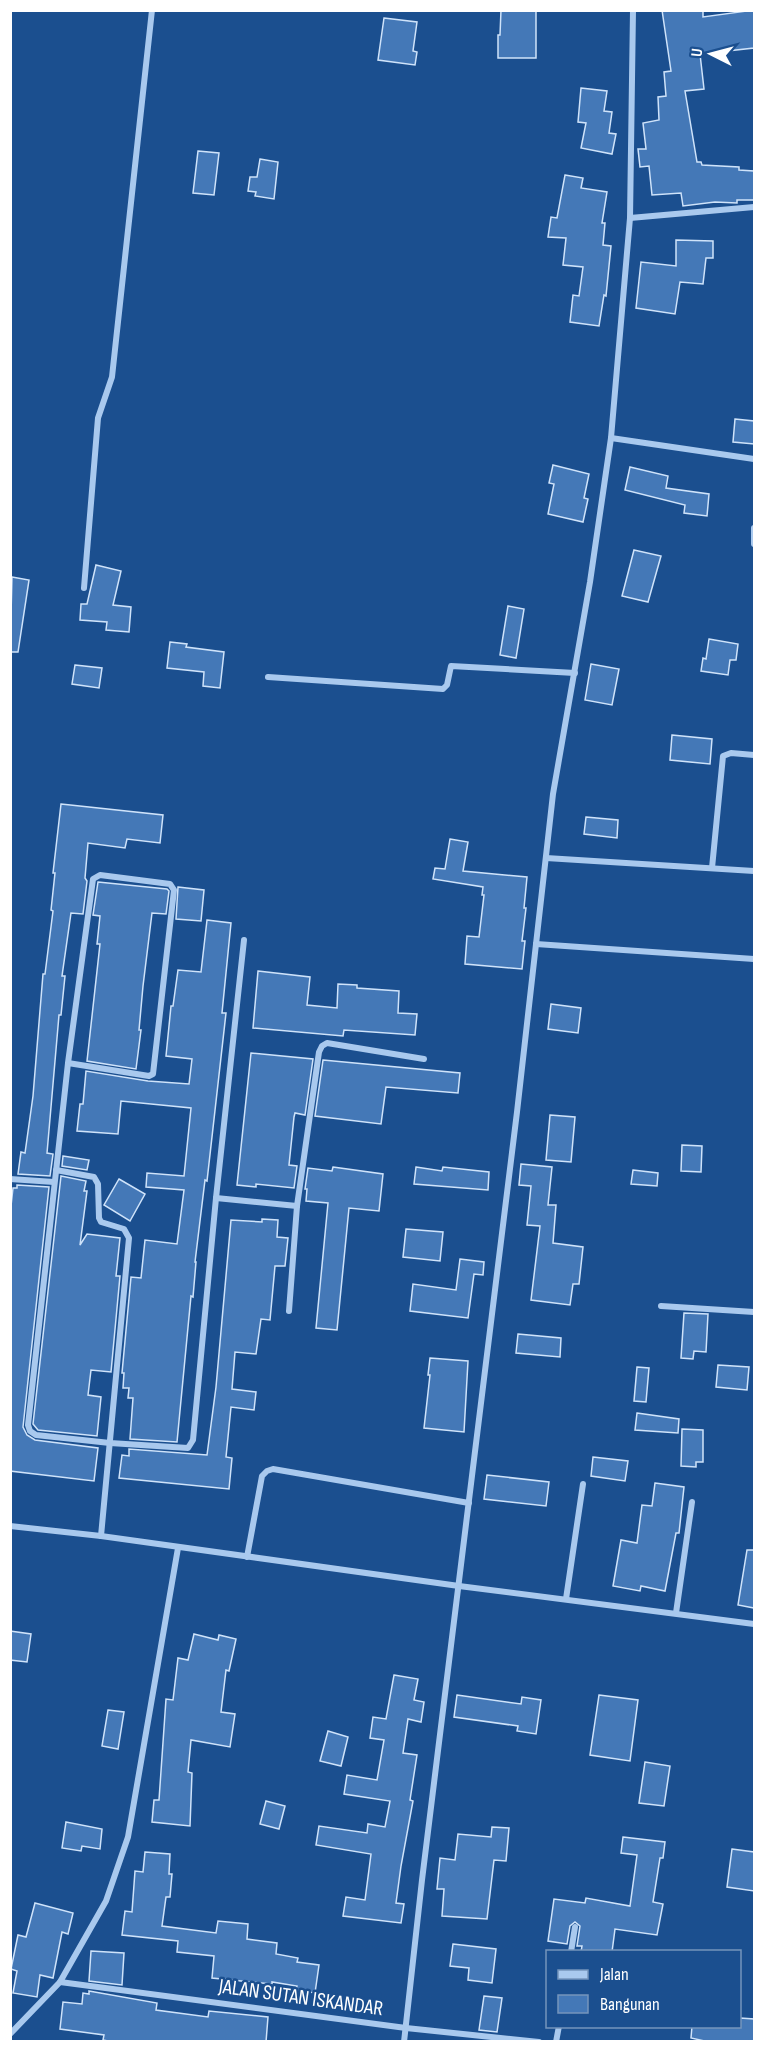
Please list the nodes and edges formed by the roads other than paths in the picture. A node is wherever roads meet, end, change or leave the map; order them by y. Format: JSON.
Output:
{"nodes":[{"id":1,"x":152,"y":10,"type":"edge"},
{"id":2,"x":633,"y":10,"type":"edge"},
{"id":3,"x":754,"y":207,"type":"edge"},
{"id":4,"x":630,"y":218,"type":"junction"},
{"id":5,"x":611,"y":438,"type":"junction"},
{"id":6,"x":754,"y":459,"type":"edge"},
{"id":7,"x":754,"y":528,"type":"edge"},
{"id":8,"x":754,"y":544,"type":"edge"},
{"id":9,"x":84,"y":588,"type":"dead end"},
{"id":10,"x":574,"y":673,"type":"junction"},
{"id":11,"x":268,"y":677,"type":"dead end"},
{"id":12,"x":754,"y":755,"type":"edge"},
{"id":13,"x":546,"y":858,"type":"junction"},
{"id":14,"x":712,"y":868,"type":"junction"},
{"id":15,"x":754,"y":871,"type":"edge"},
{"id":16,"x":244,"y":940,"type":"dead end"},
{"id":17,"x":536,"y":944,"type":"junction"},
{"id":18,"x":754,"y":959,"type":"edge"},
{"id":19,"x":424,"y":1059,"type":"dead end"},
{"id":20,"x":68,"y":1063,"type":"junction"},
{"id":21,"x":56,"y":1170,"type":"junction"},
{"id":22,"x":10,"y":1179,"type":"edge"},
{"id":23,"x":54,"y":1182,"type":"junction"},
{"id":24,"x":216,"y":1198,"type":"junction"},
{"id":25,"x":297,"y":1206,"type":"junction"},
{"id":26,"x":661,"y":1306,"type":"dead end"},
{"id":27,"x":289,"y":1311,"type":"dead end"},
{"id":28,"x":754,"y":1312,"type":"edge"},
{"id":29,"x":110,"y":1443,"type":"junction"},
{"id":30,"x":583,"y":1484,"type":"dead end"},
{"id":31,"x":692,"y":1502,"type":"dead end"},
{"id":32,"x":469,"y":1503,"type":"junction"},
{"id":33,"x":10,"y":1526,"type":"edge"},
{"id":34,"x":101,"y":1536,"type":"junction"},
{"id":35,"x":178,"y":1548,"type":"junction"},
{"id":36,"x":247,"y":1557,"type":"junction"},
{"id":37,"x":459,"y":1586,"type":"junction"},
{"id":38,"x":566,"y":1599,"type":"junction"},
{"id":39,"x":676,"y":1613,"type":"junction"},
{"id":40,"x":754,"y":1624,"type":"edge"},
{"id":41,"x":575,"y":1927,"type":"dead end"},
{"id":42,"x":571,"y":1950,"type":"edge"},
{"id":43,"x":60,"y":1982,"type":"junction"},
{"id":44,"x":406,"y":2028,"type":"junction"},
{"id":45,"x":10,"y":2034,"type":"edge"},
{"id":46,"x":404,"y":2042,"type":"edge"},
{"id":47,"x":539,"y":2042,"type":"edge"}],
"edges":[{"from":1,"to":9,"type":"street"},
{"from":2,"to":4,"type":"street"},
{"from":3,"to":4,"type":"street"},
{"from":4,"to":5,"type":"street"},
{"from":5,"to":6,"type":"street"},
{"from":5,"to":10,"type":"street"},
{"from":7,"to":8,"type":"street"},
{"from":10,"to":11,"type":"street"},
{"from":10,"to":13,"type":"street"},
{"from":12,"to":14,"type":"street"},
{"from":13,"to":14,"type":"street"},
{"from":13,"to":17,"type":"street"},
{"from":14,"to":15,"type":"street"},
{"from":16,"to":24,"type":"street"},
{"from":17,"to":18,"type":"street"},
{"from":17,"to":32,"type":"street"},
{"from":19,"to":25,"type":"street"},
{"from":20,"to":20,"type":"street"},
{"from":20,"to":21,"type":"street"},
{"from":21,"to":23,"type":"street"},
{"from":21,"to":29,"type":"street"},
{"from":22,"to":23,"type":"street"},
{"from":23,"to":29,"type":"street"},
{"from":24,"to":25,"type":"street"},
{"from":24,"to":29,"type":"street"},
{"from":25,"to":27,"type":"street"},
{"from":26,"to":28,"type":"street"},
{"from":29,"to":34,"type":"street"},
{"from":30,"to":38,"type":"street"},
{"from":31,"to":39,"type":"street"},
{"from":32,"to":36,"type":"street"},
{"from":32,"to":37,"type":"street"},
{"from":33,"to":34,"type":"street"},
{"from":34,"to":35,"type":"street"},
{"from":35,"to":36,"type":"street"},
{"from":35,"to":43,"type":"street"},
{"from":36,"to":37,"type":"street"},
{"from":37,"to":38,"type":"street"},
{"from":37,"to":44,"type":"street"},
{"from":38,"to":39,"type":"street"},
{"from":39,"to":40,"type":"street"},
{"from":41,"to":42,"type":"street"},
{"from":43,"to":44,"type":"street","name":"JALAN SUTAN ISKANDAR"},
{"from":43,"to":45,"type":"street"},
{"from":44,"to":46,"type":"street"},
{"from":44,"to":47,"type":"street","name":"JALAN SUTAN ISKANDAR"}]}
